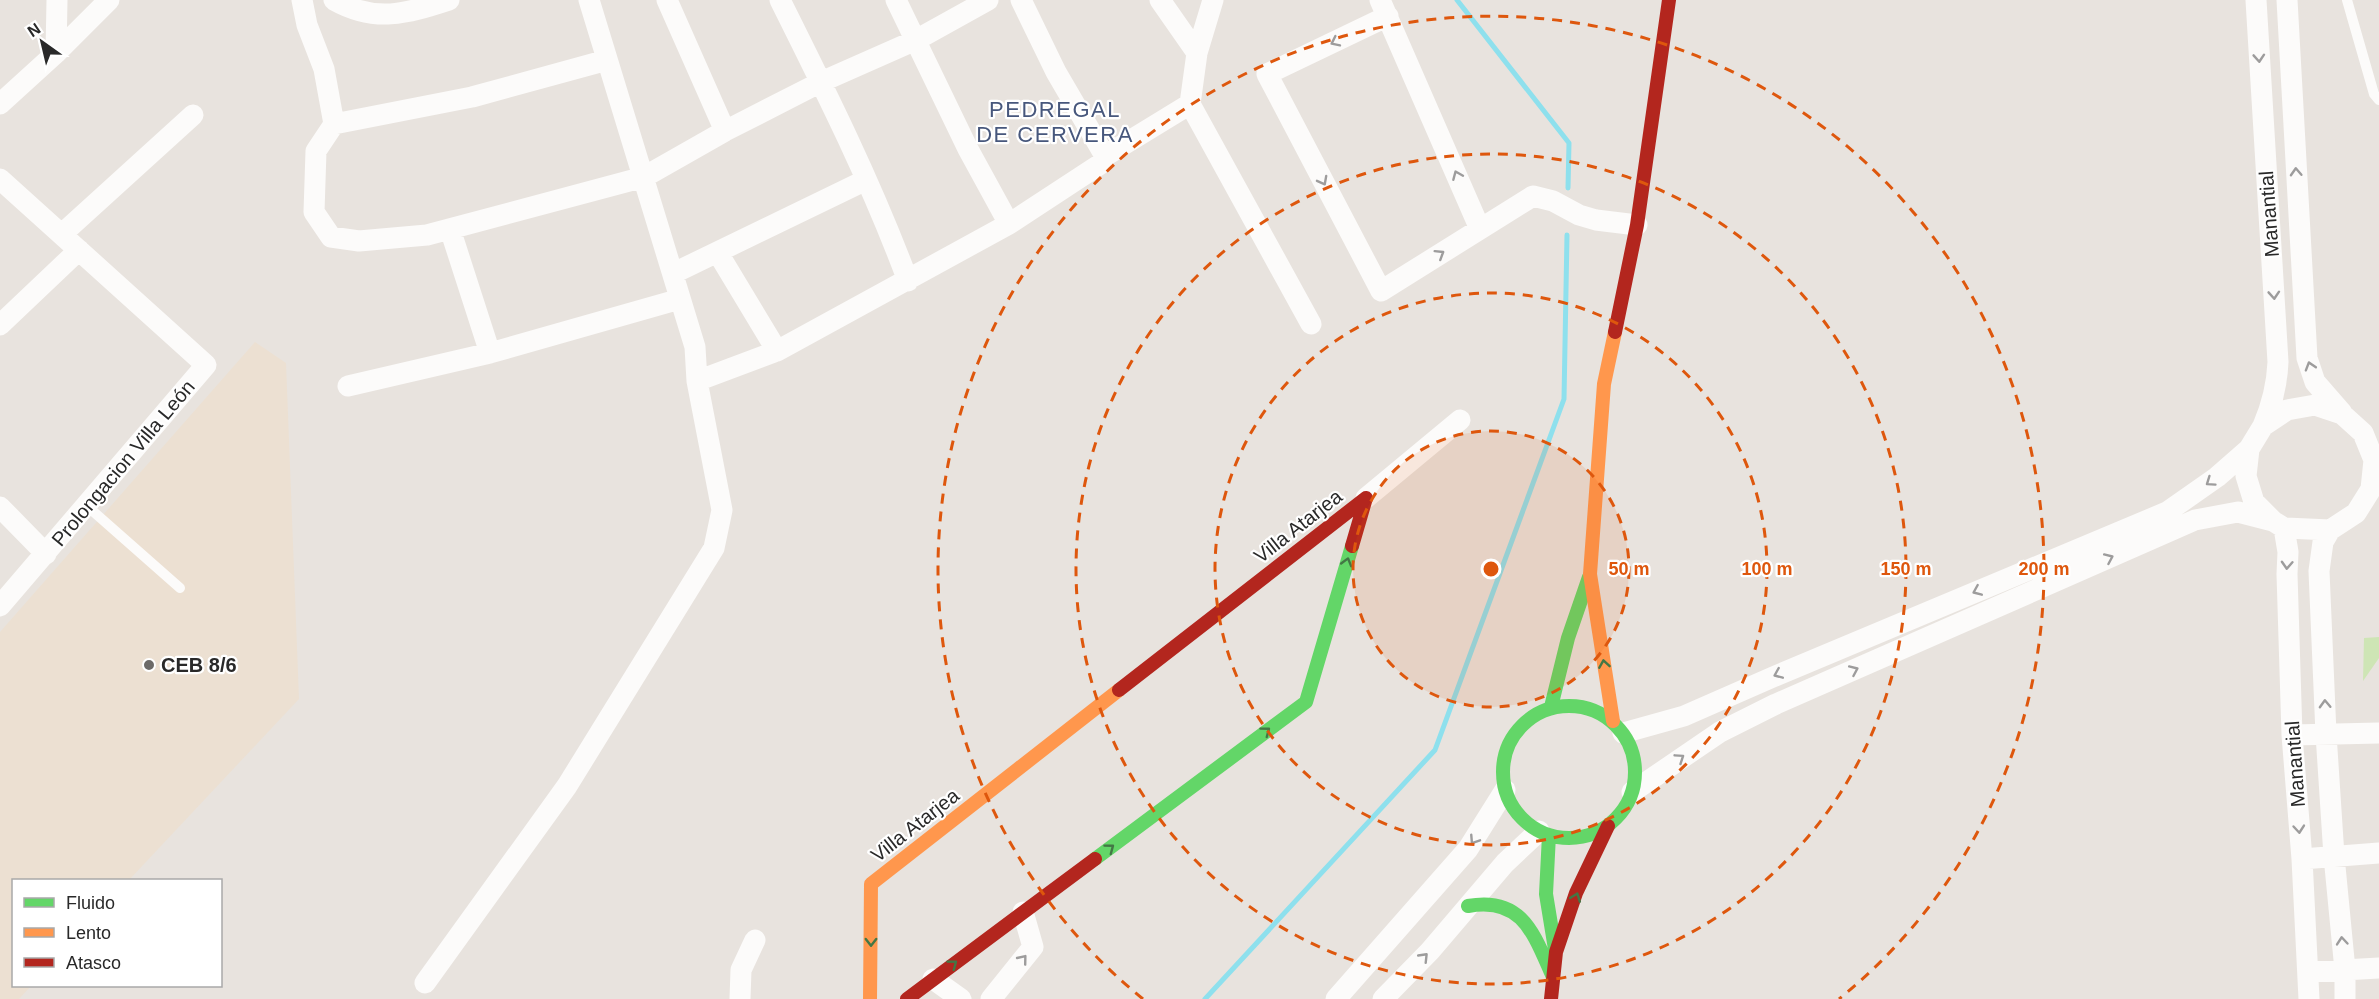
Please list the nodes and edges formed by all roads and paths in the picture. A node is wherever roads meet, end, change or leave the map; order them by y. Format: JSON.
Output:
{"nodes":[{"id":1,"x":57,"y":0,"type":"edge"},
{"id":2,"x":109,"y":0,"type":"edge"},
{"id":3,"x":302,"y":0,"type":"edge"},
{"id":4,"x":334,"y":0,"type":"edge"},
{"id":5,"x":449,"y":0,"type":"edge"},
{"id":6,"x":589,"y":0,"type":"edge"},
{"id":7,"x":667,"y":0,"type":"edge"},
{"id":8,"x":780,"y":0,"type":"edge"},
{"id":9,"x":896,"y":0,"type":"edge"},
{"id":10,"x":988,"y":0,"type":"edge"},
{"id":11,"x":1021,"y":0,"type":"edge"},
{"id":12,"x":1160,"y":0,"type":"edge"},
{"id":13,"x":1213,"y":0,"type":"edge"},
{"id":14,"x":1669,"y":0,"type":"edge"},
{"id":15,"x":2256,"y":0,"type":"edge"},
{"id":16,"x":2287,"y":0,"type":"edge"},
{"id":17,"x":2347,"y":0,"type":"edge"},
{"id":18,"x":1384,"y":8,"type":"edge"},
{"id":19,"x":916,"y":40,"type":"junction"},
{"id":20,"x":56,"y":53,"type":"junction"},
{"id":21,"x":1197,"y":53,"type":"junction"},
{"id":22,"x":607,"y":60,"type":"junction"},
{"id":23,"x":821,"y":82,"type":"junction"},
{"id":24,"x":2377,"y":96,"type":"edge"},
{"id":25,"x":0,"y":104,"type":"edge"},
{"id":26,"x":1190,"y":104,"type":"junction"},
{"id":27,"x":193,"y":114,"type":"dead end"},
{"id":28,"x":334,"y":124,"type":"junction"},
{"id":29,"x":725,"y":131,"type":"junction"},
{"id":30,"x":1105,"y":156,"type":"junction"},
{"id":31,"x":644,"y":177,"type":"junction"},
{"id":32,"x":0,"y":179,"type":"edge"},
{"id":33,"x":866,"y":180,"type":"junction"},
{"id":34,"x":1008,"y":224,"type":"junction"},
{"id":35,"x":1637,"y":225,"type":"junction"},
{"id":36,"x":450,"y":229,"type":"junction"},
{"id":37,"x":1480,"y":229,"type":"junction"},
{"id":38,"x":62,"y":234,"type":"junction"},
{"id":39,"x":79,"y":250,"type":"junction"},
{"id":40,"x":718,"y":253,"type":"junction"},
{"id":41,"x":674,"y":273,"type":"junction"},
{"id":42,"x":908,"y":280,"type":"junction"},
{"id":43,"x":680,"y":299,"type":"junction"},
{"id":44,"x":1311,"y":324,"type":"dead end"},
{"id":45,"x":0,"y":325,"type":"edge"},
{"id":46,"x":777,"y":351,"type":"junction"},
{"id":47,"x":490,"y":353,"type":"junction"},
{"id":48,"x":697,"y":381,"type":"junction"},
{"id":49,"x":348,"y":386,"type":"dead end"},
{"id":50,"x":2342,"y":414,"type":"junction"},
{"id":51,"x":1460,"y":420,"type":"dead end"},
{"id":52,"x":2263,"y":426,"type":"junction"},
{"id":53,"x":2371,"y":435,"type":"edge"},
{"id":54,"x":2249,"y":449,"type":"junction"},
{"id":55,"x":2379,"y":497,"type":"edge"},
{"id":56,"x":1366,"y":498,"type":"junction"},
{"id":57,"x":87,"y":506,"type":"junction"},
{"id":58,"x":0,"y":507,"type":"edge"},
{"id":59,"x":2356,"y":513,"type":"junction"},
{"id":60,"x":2278,"y":525,"type":"junction"},
{"id":61,"x":2330,"y":530,"type":"junction"},
{"id":62,"x":46,"y":554,"type":"junction"},
{"id":63,"x":1590,"y":574,"type":"junction"},
{"id":64,"x":180,"y":588,"type":"dead end"},
{"id":65,"x":0,"y":606,"type":"edge"},
{"id":66,"x":1551,"y":707,"type":"junction"},
{"id":67,"x":1618,"y":727,"type":"junction"},
{"id":68,"x":2379,"y":733,"type":"edge"},
{"id":69,"x":2292,"y":735,"type":"junction"},
{"id":70,"x":2326,"y":735,"type":"junction"},
{"id":71,"x":1505,"y":790,"type":"junction"},
{"id":72,"x":1632,"y":792,"type":"junction"},
{"id":73,"x":1608,"y":826,"type":"junction"},
{"id":74,"x":1544,"y":833,"type":"junction"},
{"id":75,"x":2379,"y":853,"type":"edge"},
{"id":76,"x":2334,"y":856,"type":"junction"},
{"id":77,"x":2301,"y":859,"type":"junction"},
{"id":78,"x":1468,"y":906,"type":"junction"},
{"id":79,"x":1023,"y":912,"type":"junction"},
{"id":80,"x":755,"y":940,"type":"dead end"},
{"id":81,"x":1556,"y":952,"type":"junction"},
{"id":82,"x":2379,"y":968,"type":"edge"},
{"id":83,"x":2345,"y":970,"type":"junction"},
{"id":84,"x":2308,"y":972,"type":"junction"},
{"id":85,"x":1553,"y":977,"type":"junction"},
{"id":86,"x":933,"y":979,"type":"junction"},
{"id":87,"x":425,"y":983,"type":"dead end"},
{"id":88,"x":740,"y":999,"type":"edge"},
{"id":89,"x":870,"y":999,"type":"edge"},
{"id":90,"x":907,"y":999,"type":"edge"},
{"id":91,"x":960,"y":999,"type":"edge"},
{"id":92,"x":991,"y":999,"type":"edge"},
{"id":93,"x":1336,"y":999,"type":"edge"},
{"id":94,"x":1383,"y":999,"type":"edge"},
{"id":95,"x":1551,"y":999,"type":"edge"},
{"id":96,"x":2309,"y":999,"type":"edge"},
{"id":97,"x":2345,"y":999,"type":"edge"}],
"edges":[{"from":1,"to":20,"type":"street"},
{"from":2,"to":20,"type":"street"},
{"from":3,"to":28,"type":"street"},
{"from":4,"to":5,"type":"street"},
{"from":6,"to":22,"type":"street"},
{"from":7,"to":29,"type":"street"},
{"from":8,"to":23,"type":"street"},
{"from":9,"to":19,"type":"street"},
{"from":10,"to":19,"type":"street"},
{"from":11,"to":30,"type":"street"},
{"from":12,"to":21,"type":"street"},
{"from":13,"to":21,"type":"street"},
{"from":14,"to":35,"type":"street"},
{"from":15,"to":52,"type":"street","name":"Manantial","one_way":true},
{"from":50,"to":16,"type":"street","one_way":true},
{"from":17,"to":24,"type":"lane"},
{"from":37,"to":18,"type":"street","one_way":true},
{"from":18,"to":37,"type":"street","one_way":true},
{"from":19,"to":23,"type":"street"},
{"from":19,"to":34,"type":"street"},
{"from":20,"to":25,"type":"street"},
{"from":21,"to":26,"type":"street"},
{"from":22,"to":28,"type":"street"},
{"from":22,"to":31,"type":"street"},
{"from":23,"to":29,"type":"street"},
{"from":23,"to":33,"type":"street"},
{"from":26,"to":30,"type":"street"},
{"from":26,"to":44,"type":"street"},
{"from":27,"to":38,"type":"street"},
{"from":28,"to":36,"type":"street"},
{"from":29,"to":31,"type":"street"},
{"from":30,"to":34,"type":"street"},
{"from":31,"to":36,"type":"street"},
{"from":31,"to":41,"type":"street"},
{"from":32,"to":38,"type":"street","name":"Prolongacion Villa León"},
{"from":33,"to":40,"type":"street"},
{"from":33,"to":42,"type":"street"},
{"from":34,"to":42,"type":"street"},
{"from":35,"to":37,"type":"street"},
{"from":35,"to":63,"type":"street"},
{"from":36,"to":47,"type":"street"},
{"from":38,"to":39,"type":"street","name":"Prolongacion Villa León"},
{"from":39,"to":45,"type":"street"},
{"from":39,"to":57,"type":"street","name":"Prolongacion Villa León"},
{"from":40,"to":41,"type":"street"},
{"from":40,"to":46,"type":"street"},
{"from":41,"to":43,"type":"street"},
{"from":42,"to":46,"type":"street"},
{"from":43,"to":47,"type":"street"},
{"from":43,"to":48,"type":"street"},
{"from":46,"to":48,"type":"street"},
{"from":47,"to":49,"type":"street"},
{"from":48,"to":87,"type":"street"},
{"from":50,"to":52,"type":"street"},
{"from":50,"to":53,"type":"street"},
{"from":51,"to":56,"type":"street"},
{"from":52,"to":54,"type":"street"},
{"from":53,"to":59,"type":"street"},
{"from":54,"to":60,"type":"street"},
{"from":54,"to":67,"type":"street","one_way":true},
{"from":55,"to":59,"type":"street"},
{"from":79,"to":56,"type":"street","name":"Villa Atarjea","one_way":true},
{"from":56,"to":89,"type":"street","name":"Villa Atarjea","one_way":true},
{"from":57,"to":62,"type":"street","name":"Prolongacion Villa León"},
{"from":57,"to":64,"type":"lane"},
{"from":58,"to":62,"type":"street"},
{"from":59,"to":61,"type":"street"},
{"from":60,"to":61,"type":"street"},
{"from":60,"to":69,"type":"street","name":"Manantial","one_way":true},
{"from":72,"to":60,"type":"street","one_way":true},
{"from":70,"to":61,"type":"street","one_way":true},
{"from":62,"to":65,"type":"street","name":"Prolongacion Villa León"},
{"from":63,"to":66,"type":"street"},
{"from":67,"to":63,"type":"street","one_way":true},
{"from":66,"to":67,"type":"street"},
{"from":66,"to":71,"type":"street"},
{"from":67,"to":72,"type":"street"},
{"from":68,"to":70,"type":"street"},
{"from":69,"to":70,"type":"street"},
{"from":69,"to":77,"type":"street","name":"Manantial","one_way":true},
{"from":70,"to":76,"type":"street"},
{"from":71,"to":74,"type":"street"},
{"from":71,"to":93,"type":"street","one_way":true},
{"from":72,"to":73,"type":"street"},
{"from":73,"to":74,"type":"street"},
{"from":81,"to":73,"type":"street","one_way":true},
{"from":74,"to":78,"type":"street"},
{"from":74,"to":81,"type":"street"},
{"from":75,"to":76,"type":"street"},
{"from":76,"to":77,"type":"street"},
{"from":83,"to":76,"type":"street","one_way":true},
{"from":77,"to":84,"type":"street","name":"Manantial"},
{"from":78,"to":85,"type":"street"},
{"from":94,"to":78,"type":"street","one_way":true},
{"from":86,"to":79,"type":"street","name":"Villa Atarjea","one_way":true},
{"from":92,"to":79,"type":"street","one_way":true},
{"from":80,"to":88,"type":"street"},
{"from":81,"to":85,"type":"street"},
{"from":82,"to":83,"type":"street"},
{"from":83,"to":84,"type":"street"},
{"from":83,"to":97,"type":"street"},
{"from":84,"to":96,"type":"street","name":"Manantial"},
{"from":85,"to":95,"type":"street"},
{"from":86,"to":90,"type":"street","name":"Villa Atarjea"},
{"from":86,"to":91,"type":"street"}]}
